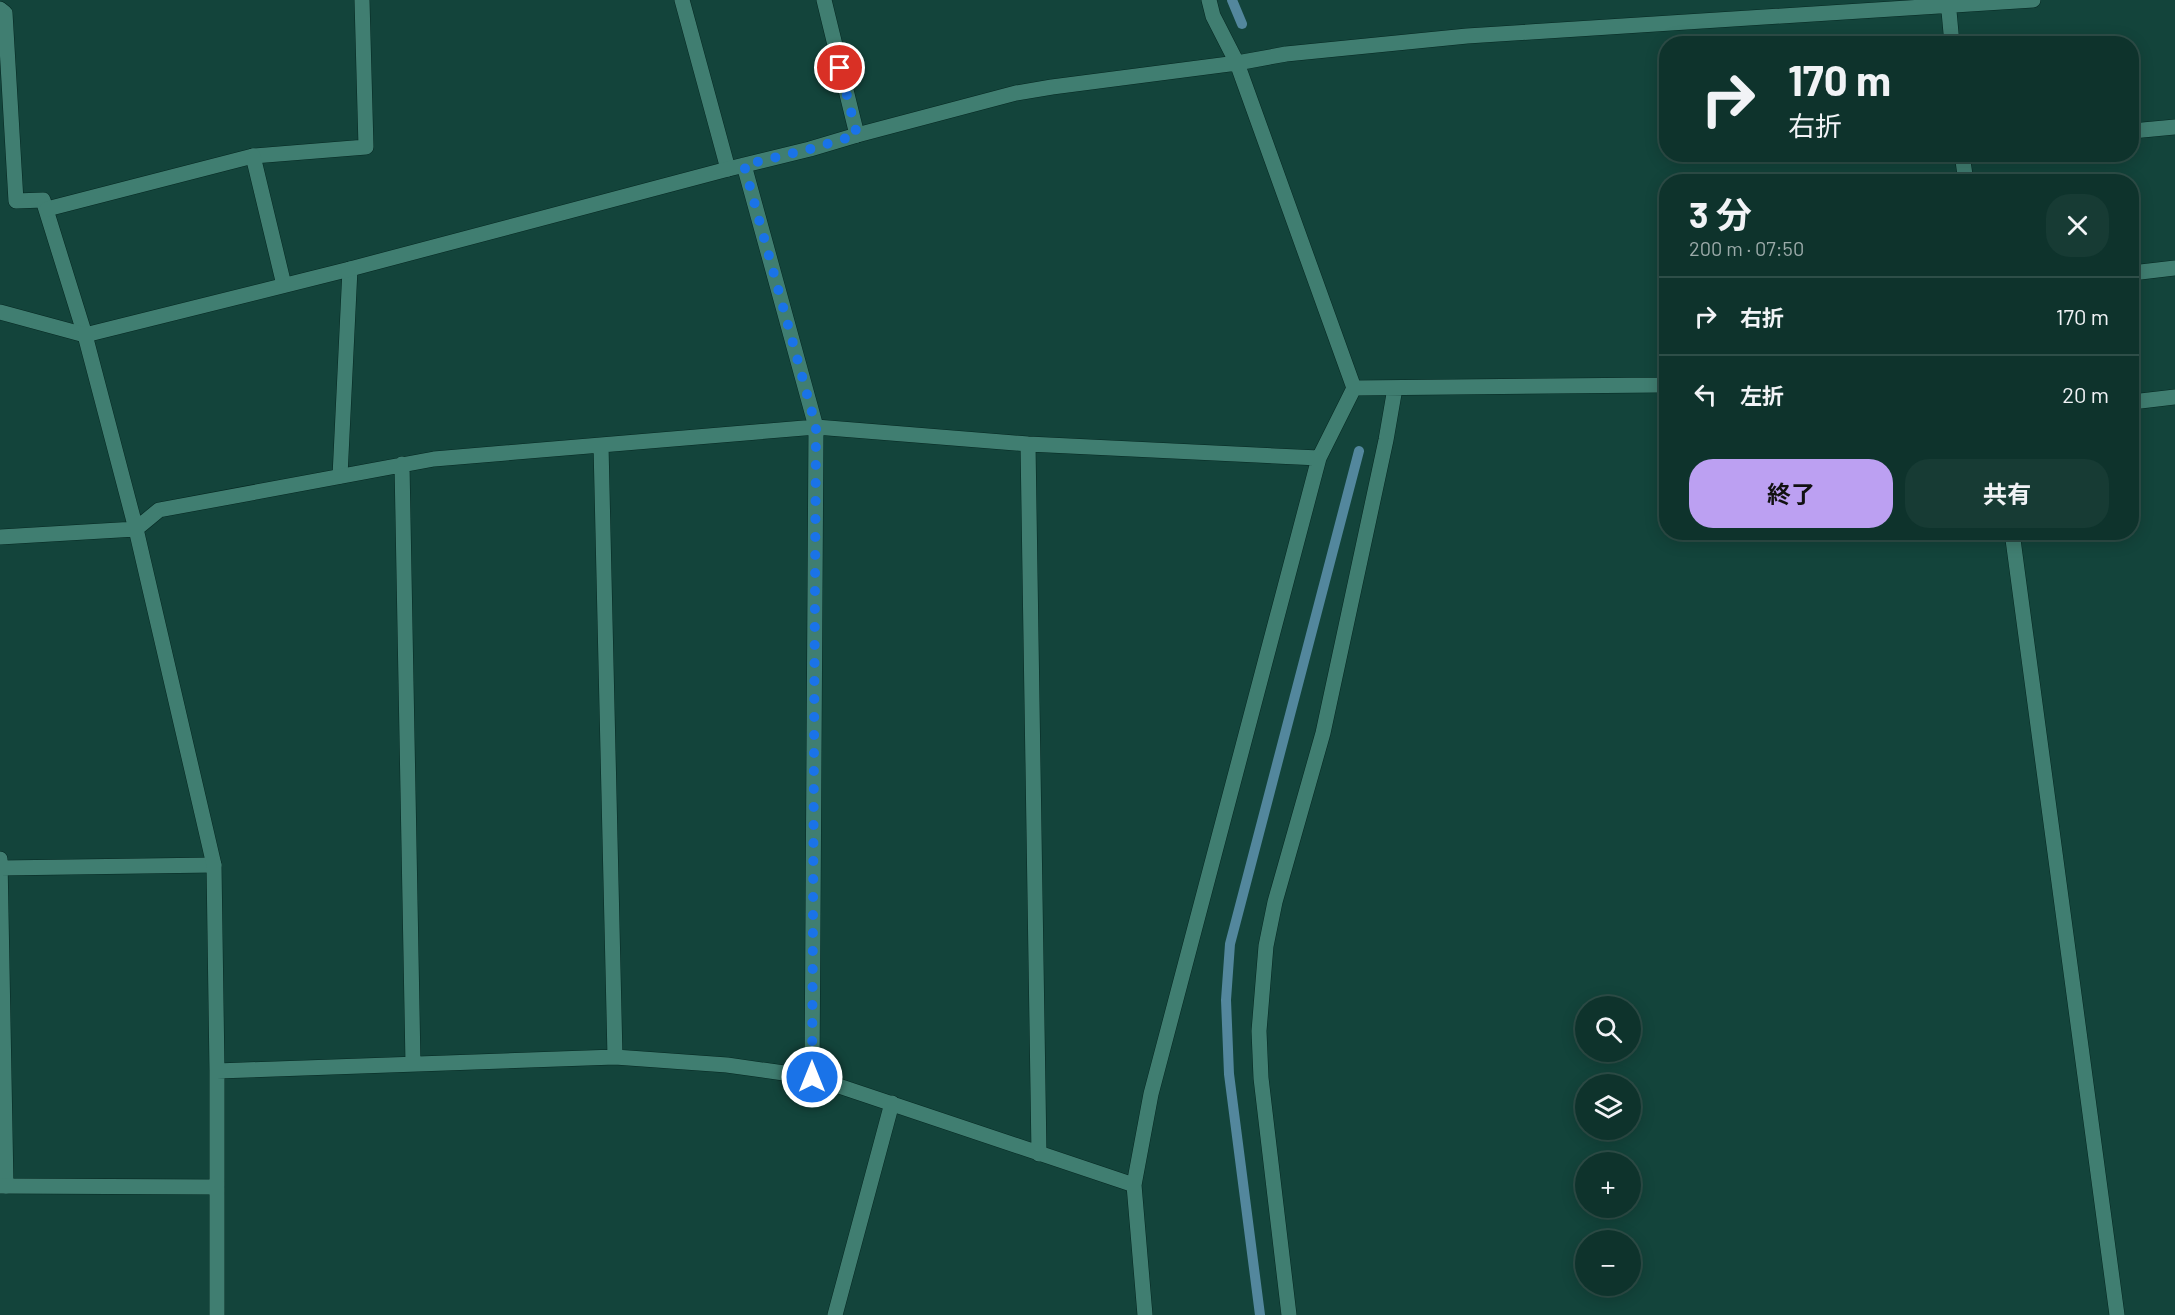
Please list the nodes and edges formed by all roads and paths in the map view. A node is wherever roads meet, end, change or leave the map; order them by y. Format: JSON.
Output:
{"nodes":[{"id":1,"x":362,"y":0,"type":"edge"},
{"id":2,"x":682,"y":0,"type":"edge"},
{"id":3,"x":824,"y":0,"type":"edge"},
{"id":4,"x":1209,"y":0,"type":"edge"},
{"id":5,"x":2033,"y":0,"type":"edge"},
{"id":6,"x":1948,"y":3,"type":"edge"},
{"id":7,"x":0,"y":9,"type":"edge"},
{"id":8,"x":1951,"y":36,"type":"edge"},
{"id":9,"x":1237,"y":63,"type":"junction"},
{"id":10,"x":2175,"y":127,"type":"edge"},
{"id":11,"x":2139,"y":130,"type":"edge"},
{"id":12,"x":857,"y":135,"type":"junction"},
{"id":13,"x":254,"y":156,"type":"junction"},
{"id":14,"x":744,"y":165,"type":"junction"},
{"id":15,"x":729,"y":169,"type":"junction"},
{"id":16,"x":0,"y":201,"type":"edge"},
{"id":17,"x":16,"y":201,"type":"junction"},
{"id":18,"x":47,"y":209,"type":"junction"},
{"id":19,"x":2175,"y":268,"type":"edge"},
{"id":20,"x":350,"y":269,"type":"junction"},
{"id":21,"x":2139,"y":272,"type":"edge"},
{"id":22,"x":284,"y":285,"type":"junction"},
{"id":23,"x":0,"y":312,"type":"edge"},
{"id":24,"x":85,"y":335,"type":"junction"},
{"id":25,"x":1659,"y":385,"type":"edge"},
{"id":26,"x":1354,"y":388,"type":"junction"},
{"id":27,"x":1395,"y":388,"type":"junction"},
{"id":28,"x":2175,"y":397,"type":"edge"},
{"id":29,"x":2139,"y":401,"type":"edge"},
{"id":30,"x":816,"y":427,"type":"junction"},
{"id":31,"x":1028,"y":444,"type":"junction"},
{"id":32,"x":601,"y":445,"type":"junction"},
{"id":33,"x":1319,"y":458,"type":"junction"},
{"id":34,"x":402,"y":464,"type":"junction"},
{"id":35,"x":339,"y":476,"type":"junction"},
{"id":36,"x":136,"y":529,"type":"junction"},
{"id":37,"x":0,"y":537,"type":"edge"},
{"id":38,"x":2013,"y":540,"type":"edge"},
{"id":39,"x":0,"y":865,"type":"edge"},
{"id":40,"x":213,"y":865,"type":"junction"},
{"id":41,"x":615,"y":1058,"type":"junction"},
{"id":42,"x":413,"y":1064,"type":"junction"},
{"id":43,"x":217,"y":1071,"type":"junction"},
{"id":44,"x":812,"y":1077,"type":"junction"},
{"id":45,"x":892,"y":1103,"type":"junction"},
{"id":46,"x":1039,"y":1154,"type":"junction"},
{"id":47,"x":1134,"y":1185,"type":"junction"},
{"id":48,"x":3,"y":1186,"type":"edge"},
{"id":49,"x":217,"y":1187,"type":"junction"},
{"id":50,"x":217,"y":1315,"type":"edge"},
{"id":51,"x":835,"y":1315,"type":"edge"},
{"id":52,"x":1145,"y":1315,"type":"edge"},
{"id":53,"x":1289,"y":1315,"type":"edge"},
{"id":54,"x":2117,"y":1315,"type":"edge"}],
"edges":[{"from":1,"to":13,"type":"street"},
{"from":2,"to":15,"type":"street"},
{"from":3,"to":12,"type":"street"},
{"from":4,"to":9,"type":"street"},
{"from":5,"to":6,"type":"street"},
{"from":6,"to":8,"type":"street"},
{"from":6,"to":9,"type":"street"},
{"from":7,"to":17,"type":"street"},
{"from":9,"to":12,"type":"street"},
{"from":9,"to":26,"type":"street"},
{"from":10,"to":11,"type":"street"},
{"from":12,"to":14,"type":"street"},
{"from":13,"to":18,"type":"street"},
{"from":13,"to":22,"type":"street"},
{"from":14,"to":15,"type":"street"},
{"from":14,"to":30,"type":"street"},
{"from":15,"to":20,"type":"street"},
{"from":16,"to":17,"type":"street"},
{"from":17,"to":18,"type":"street"},
{"from":18,"to":24,"type":"street"},
{"from":19,"to":21,"type":"street"},
{"from":20,"to":22,"type":"street"},
{"from":20,"to":35,"type":"street"},
{"from":22,"to":24,"type":"street"},
{"from":23,"to":24,"type":"street"},
{"from":24,"to":36,"type":"street"},
{"from":25,"to":27,"type":"street"},
{"from":26,"to":27,"type":"street"},
{"from":26,"to":33,"type":"street"},
{"from":27,"to":53,"type":"street"},
{"from":28,"to":29,"type":"street"},
{"from":30,"to":31,"type":"street"},
{"from":30,"to":32,"type":"street"},
{"from":30,"to":44,"type":"street"},
{"from":31,"to":33,"type":"street"},
{"from":31,"to":46,"type":"street"},
{"from":32,"to":34,"type":"street"},
{"from":32,"to":41,"type":"street"},
{"from":33,"to":47,"type":"street"},
{"from":34,"to":35,"type":"street"},
{"from":34,"to":42,"type":"street"},
{"from":35,"to":36,"type":"street"},
{"from":36,"to":37,"type":"street"},
{"from":36,"to":40,"type":"street"},
{"from":38,"to":54,"type":"street"},
{"from":39,"to":40,"type":"street"},
{"from":39,"to":48,"type":"street"},
{"from":40,"to":43,"type":"street"},
{"from":41,"to":42,"type":"street"},
{"from":41,"to":44,"type":"street"},
{"from":42,"to":43,"type":"street"},
{"from":43,"to":49,"type":"street"},
{"from":44,"to":45,"type":"street"},
{"from":45,"to":46,"type":"street"},
{"from":45,"to":51,"type":"street"},
{"from":46,"to":47,"type":"street"},
{"from":47,"to":52,"type":"street"},
{"from":48,"to":49,"type":"street"},
{"from":49,"to":50,"type":"street"}]}
